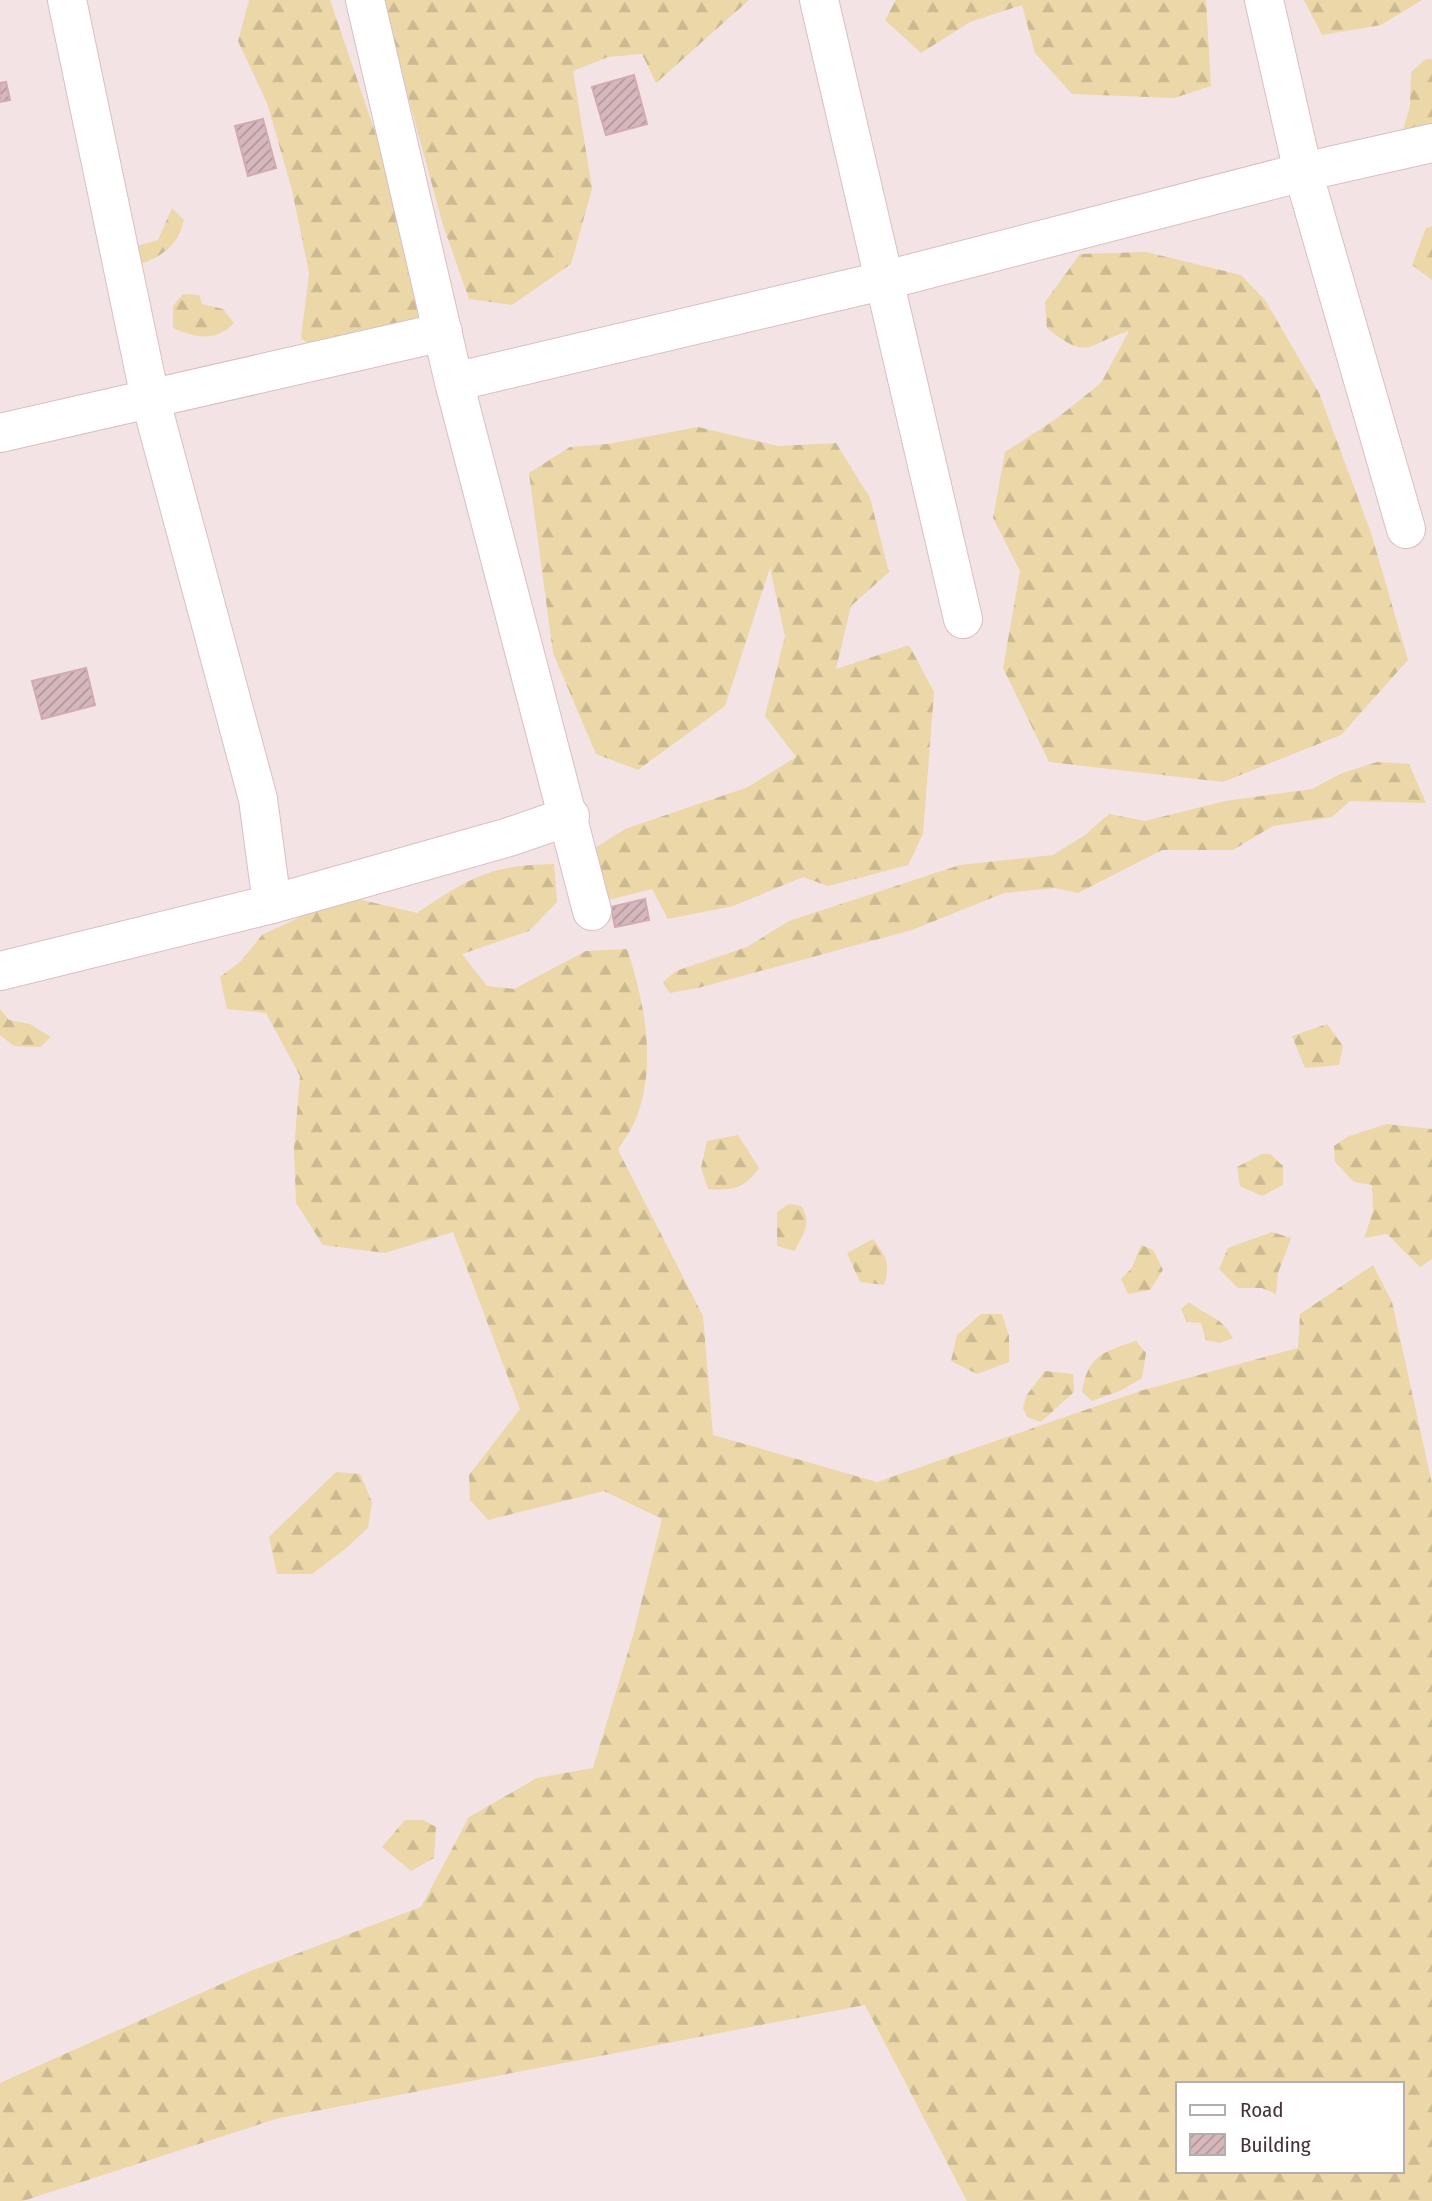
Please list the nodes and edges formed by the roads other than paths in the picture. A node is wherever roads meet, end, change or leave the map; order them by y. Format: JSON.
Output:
{"nodes":[{"id":1,"x":67,"y":0,"type":"edge"},
{"id":2,"x":365,"y":0,"type":"edge"},
{"id":3,"x":819,"y":0,"type":"edge"},
{"id":4,"x":1264,"y":0,"type":"edge"},
{"id":5,"x":1432,"y":143,"type":"edge"},
{"id":6,"x":1303,"y":172,"type":"junction"},
{"id":7,"x":886,"y":281,"type":"junction"},
{"id":8,"x":443,"y":332,"type":"junction"},
{"id":9,"x":454,"y":382,"type":"junction"},
{"id":10,"x":150,"y":398,"type":"junction"},
{"id":11,"x":0,"y":433,"type":"edge"},
{"id":12,"x":1406,"y":529,"type":"dead end"},
{"id":13,"x":963,"y":619,"type":"dead end"},
{"id":14,"x":570,"y":816,"type":"junction"},
{"id":15,"x":272,"y":904,"type":"junction"},
{"id":16,"x":592,"y":911,"type":"dead end"},
{"id":17,"x":0,"y":971,"type":"edge"}],
"edges":[{"from":1,"to":10,"type":"street"},
{"from":2,"to":8,"type":"street"},
{"from":3,"to":7,"type":"street"},
{"from":4,"to":6,"type":"street"},
{"from":5,"to":6,"type":"street"},
{"from":6,"to":7,"type":"street"},
{"from":6,"to":12,"type":"street"},
{"from":7,"to":9,"type":"street"},
{"from":7,"to":13,"type":"street"},
{"from":8,"to":9,"type":"street"},
{"from":8,"to":10,"type":"street"},
{"from":9,"to":14,"type":"street"},
{"from":10,"to":11,"type":"street"},
{"from":10,"to":15,"type":"street"},
{"from":14,"to":15,"type":"street"},
{"from":14,"to":16,"type":"street"},
{"from":15,"to":17,"type":"street"}]}
